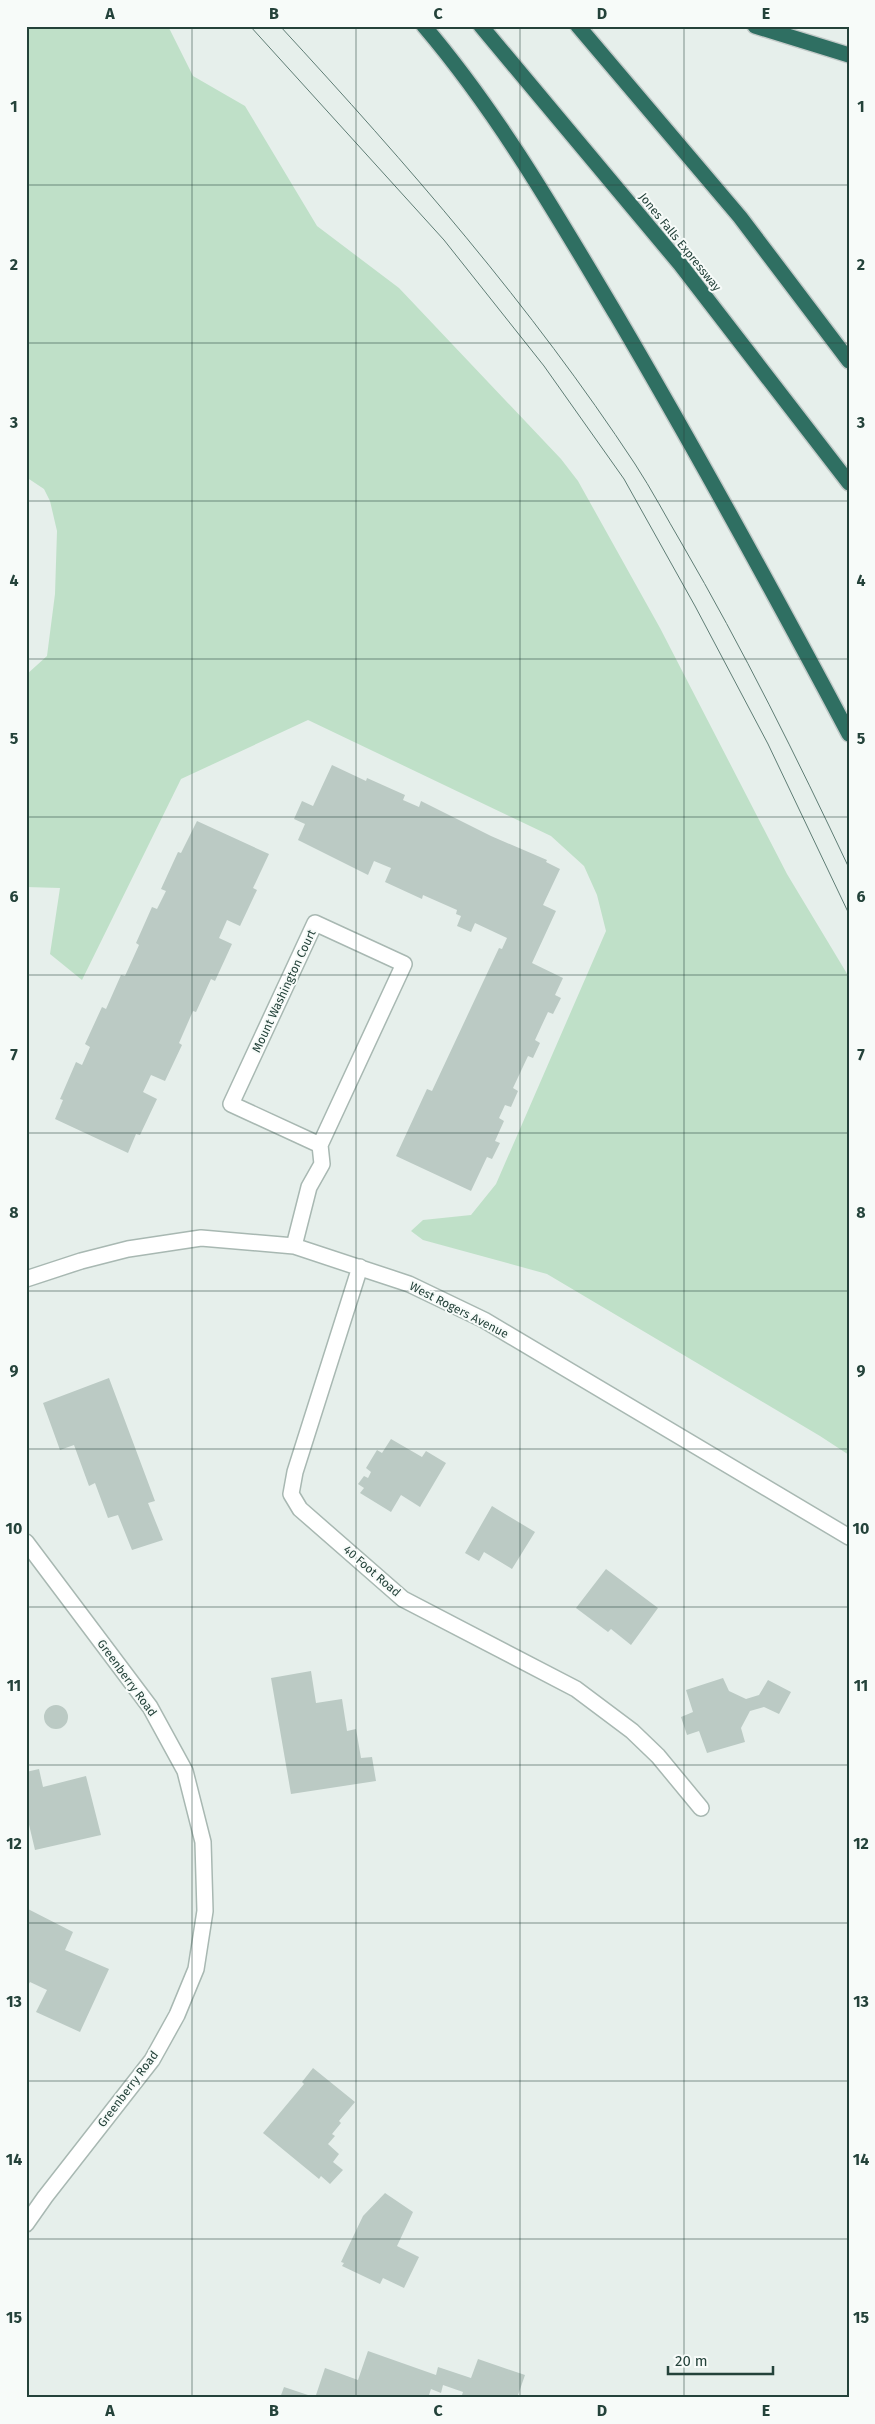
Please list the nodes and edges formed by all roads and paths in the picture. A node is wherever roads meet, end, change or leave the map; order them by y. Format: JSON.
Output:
{"nodes":[{"id":1,"x":424,"y":26,"type":"edge"},
{"id":2,"x":481,"y":26,"type":"edge"},
{"id":3,"x":578,"y":26,"type":"edge"},
{"id":4,"x":755,"y":26,"type":"edge"},
{"id":5,"x":849,"y":56,"type":"edge"},
{"id":6,"x":849,"y":361,"type":"edge"},
{"id":7,"x":849,"y":483,"type":"edge"},
{"id":8,"x":849,"y":734,"type":"edge"},
{"id":9,"x":320,"y":1145,"type":"junction"},
{"id":10,"x":294,"y":1246,"type":"junction"},
{"id":11,"x":360,"y":1267,"type":"junction"},
{"id":12,"x":26,"y":1279,"type":"edge"},
{"id":13,"x":849,"y":1537,"type":"edge"},
{"id":14,"x":26,"y":1542,"type":"edge"},
{"id":15,"x":700,"y":1808,"type":"dead end"},
{"id":16,"x":26,"y":2224,"type":"edge"}],
"edges":[{"from":1,"to":8,"type":"highway"},
{"from":2,"to":7,"type":"highway","name":"Jones Falls Expressway"},
{"from":3,"to":6,"type":"highway"},
{"from":4,"to":5,"type":"highway"},
{"from":9,"to":9,"type":"street","name":"Mount Washington Court"},
{"from":9,"to":10,"type":"street","name":"Mount Washington Court"},
{"from":10,"to":11,"type":"street","name":"West Rogers Avenue"},
{"from":10,"to":12,"type":"street","name":"West Rogers Avenue"},
{"from":11,"to":13,"type":"street","name":"West Rogers Avenue"},
{"from":11,"to":15,"type":"street","name":"40 Foot Road"},
{"from":14,"to":16,"type":"street","name":"Greenberry Road"}]}
